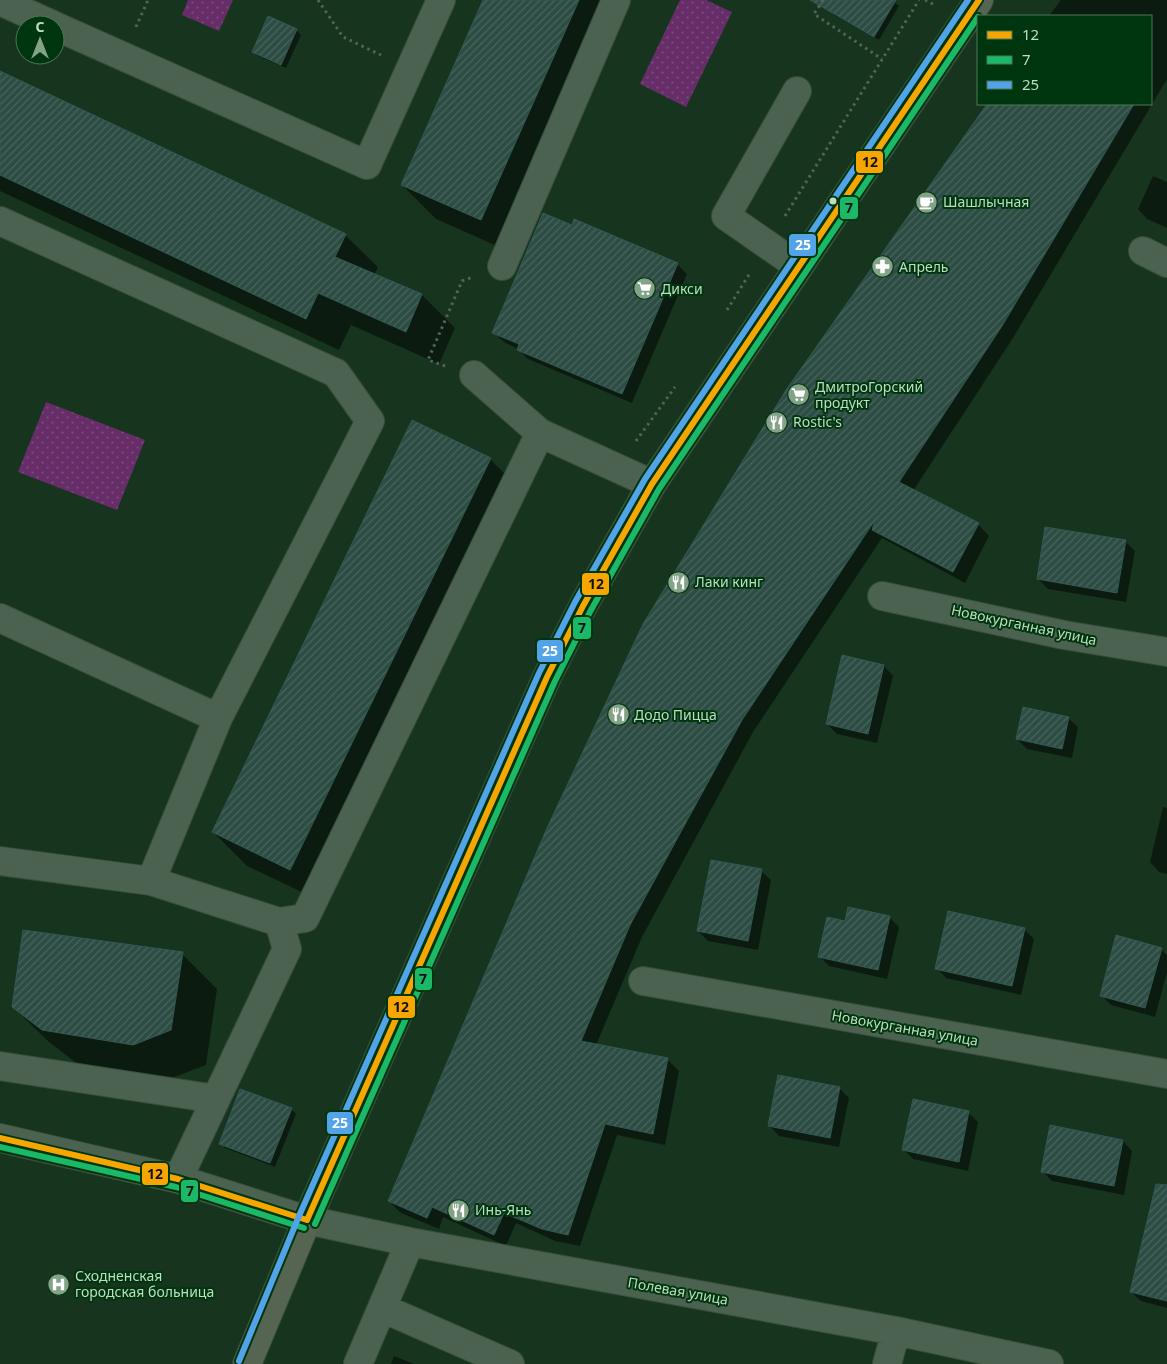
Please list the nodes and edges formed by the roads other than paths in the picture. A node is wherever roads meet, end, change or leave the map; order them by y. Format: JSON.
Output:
{"nodes":[{"id":1,"x":441,"y":0,"type":"edge"},
{"id":2,"x":616,"y":0,"type":"edge"},
{"id":3,"x":979,"y":0,"type":"edge"},
{"id":4,"x":0,"y":1,"type":"edge"},
{"id":5,"x":32,"y":15,"type":"edge"},
{"id":6,"x":65,"y":30,"type":"edge"},
{"id":7,"x":798,"y":91,"type":"dead end"},
{"id":8,"x":0,"y":222,"type":"edge"},
{"id":9,"x":1143,"y":251,"type":"dead end"},
{"id":10,"x":1167,"y":263,"type":"edge"},
{"id":11,"x":502,"y":266,"type":"road end"},
{"id":12,"x":798,"y":266,"type":"junction"},
{"id":13,"x":474,"y":375,"type":"road end"},
{"id":14,"x":540,"y":433,"type":"junction"},
{"id":15,"x":652,"y":484,"type":"junction"},
{"id":16,"x":882,"y":596,"type":"dead end"},
{"id":17,"x":0,"y":618,"type":"edge"},
{"id":18,"x":1167,"y":652,"type":"edge"},
{"id":19,"x":218,"y":718,"type":"junction"},
{"id":20,"x":0,"y":861,"type":"edge"},
{"id":21,"x":151,"y":882,"type":"junction"},
{"id":22,"x":279,"y":922,"type":"junction"},
{"id":23,"x":643,"y":981,"type":"dead end"},
{"id":24,"x":0,"y":1066,"type":"edge"},
{"id":25,"x":1167,"y":1074,"type":"edge"},
{"id":26,"x":216,"y":1099,"type":"junction"},
{"id":27,"x":0,"y":1138,"type":"edge"},
{"id":28,"x":178,"y":1179,"type":"junction"},
{"id":29,"x":307,"y":1220,"type":"junction"},
{"id":30,"x":410,"y":1242,"type":"junction"},
{"id":31,"x":382,"y":1308,"type":"junction"},
{"id":32,"x":896,"y":1331,"type":"junction"},
{"id":33,"x":247,"y":1364,"type":"edge"},
{"id":34,"x":358,"y":1364,"type":"edge"},
{"id":35,"x":510,"y":1364,"type":"edge"},
{"id":36,"x":887,"y":1364,"type":"edge"},
{"id":37,"x":1049,"y":1364,"type":"edge"}],
"edges":[{"from":1,"to":6,"type":"street"},
{"from":2,"to":11,"type":"street"},
{"from":3,"to":12,"type":"main road"},
{"from":4,"to":5,"type":"street"},
{"from":7,"to":12,"type":"street"},
{"from":8,"to":19,"type":"street"},
{"from":9,"to":10,"type":"street"},
{"from":12,"to":15,"type":"main road"},
{"from":13,"to":14,"type":"street"},
{"from":14,"to":15,"type":"street"},
{"from":14,"to":22,"type":"street"},
{"from":15,"to":29,"type":"main road"},
{"from":16,"to":18,"type":"street","name":"Новокурганная улица"},
{"from":17,"to":19,"type":"street"},
{"from":19,"to":21,"type":"street"},
{"from":20,"to":21,"type":"street"},
{"from":21,"to":22,"type":"street"},
{"from":22,"to":26,"type":"street"},
{"from":23,"to":25,"type":"street","name":"Новокурганная улица"},
{"from":24,"to":26,"type":"street"},
{"from":26,"to":28,"type":"street"},
{"from":27,"to":28,"type":"street","name":"Полевая улица"},
{"from":28,"to":29,"type":"street","name":"Полевая улица"},
{"from":29,"to":30,"type":"street","name":"Полевая улица"},
{"from":29,"to":33,"type":"main road"},
{"from":30,"to":31,"type":"street"},
{"from":30,"to":32,"type":"street","name":"Полевая улица"},
{"from":31,"to":34,"type":"street"},
{"from":31,"to":35,"type":"street"},
{"from":32,"to":36,"type":"street"},
{"from":32,"to":37,"type":"street","name":"Полевая улица"}]}
